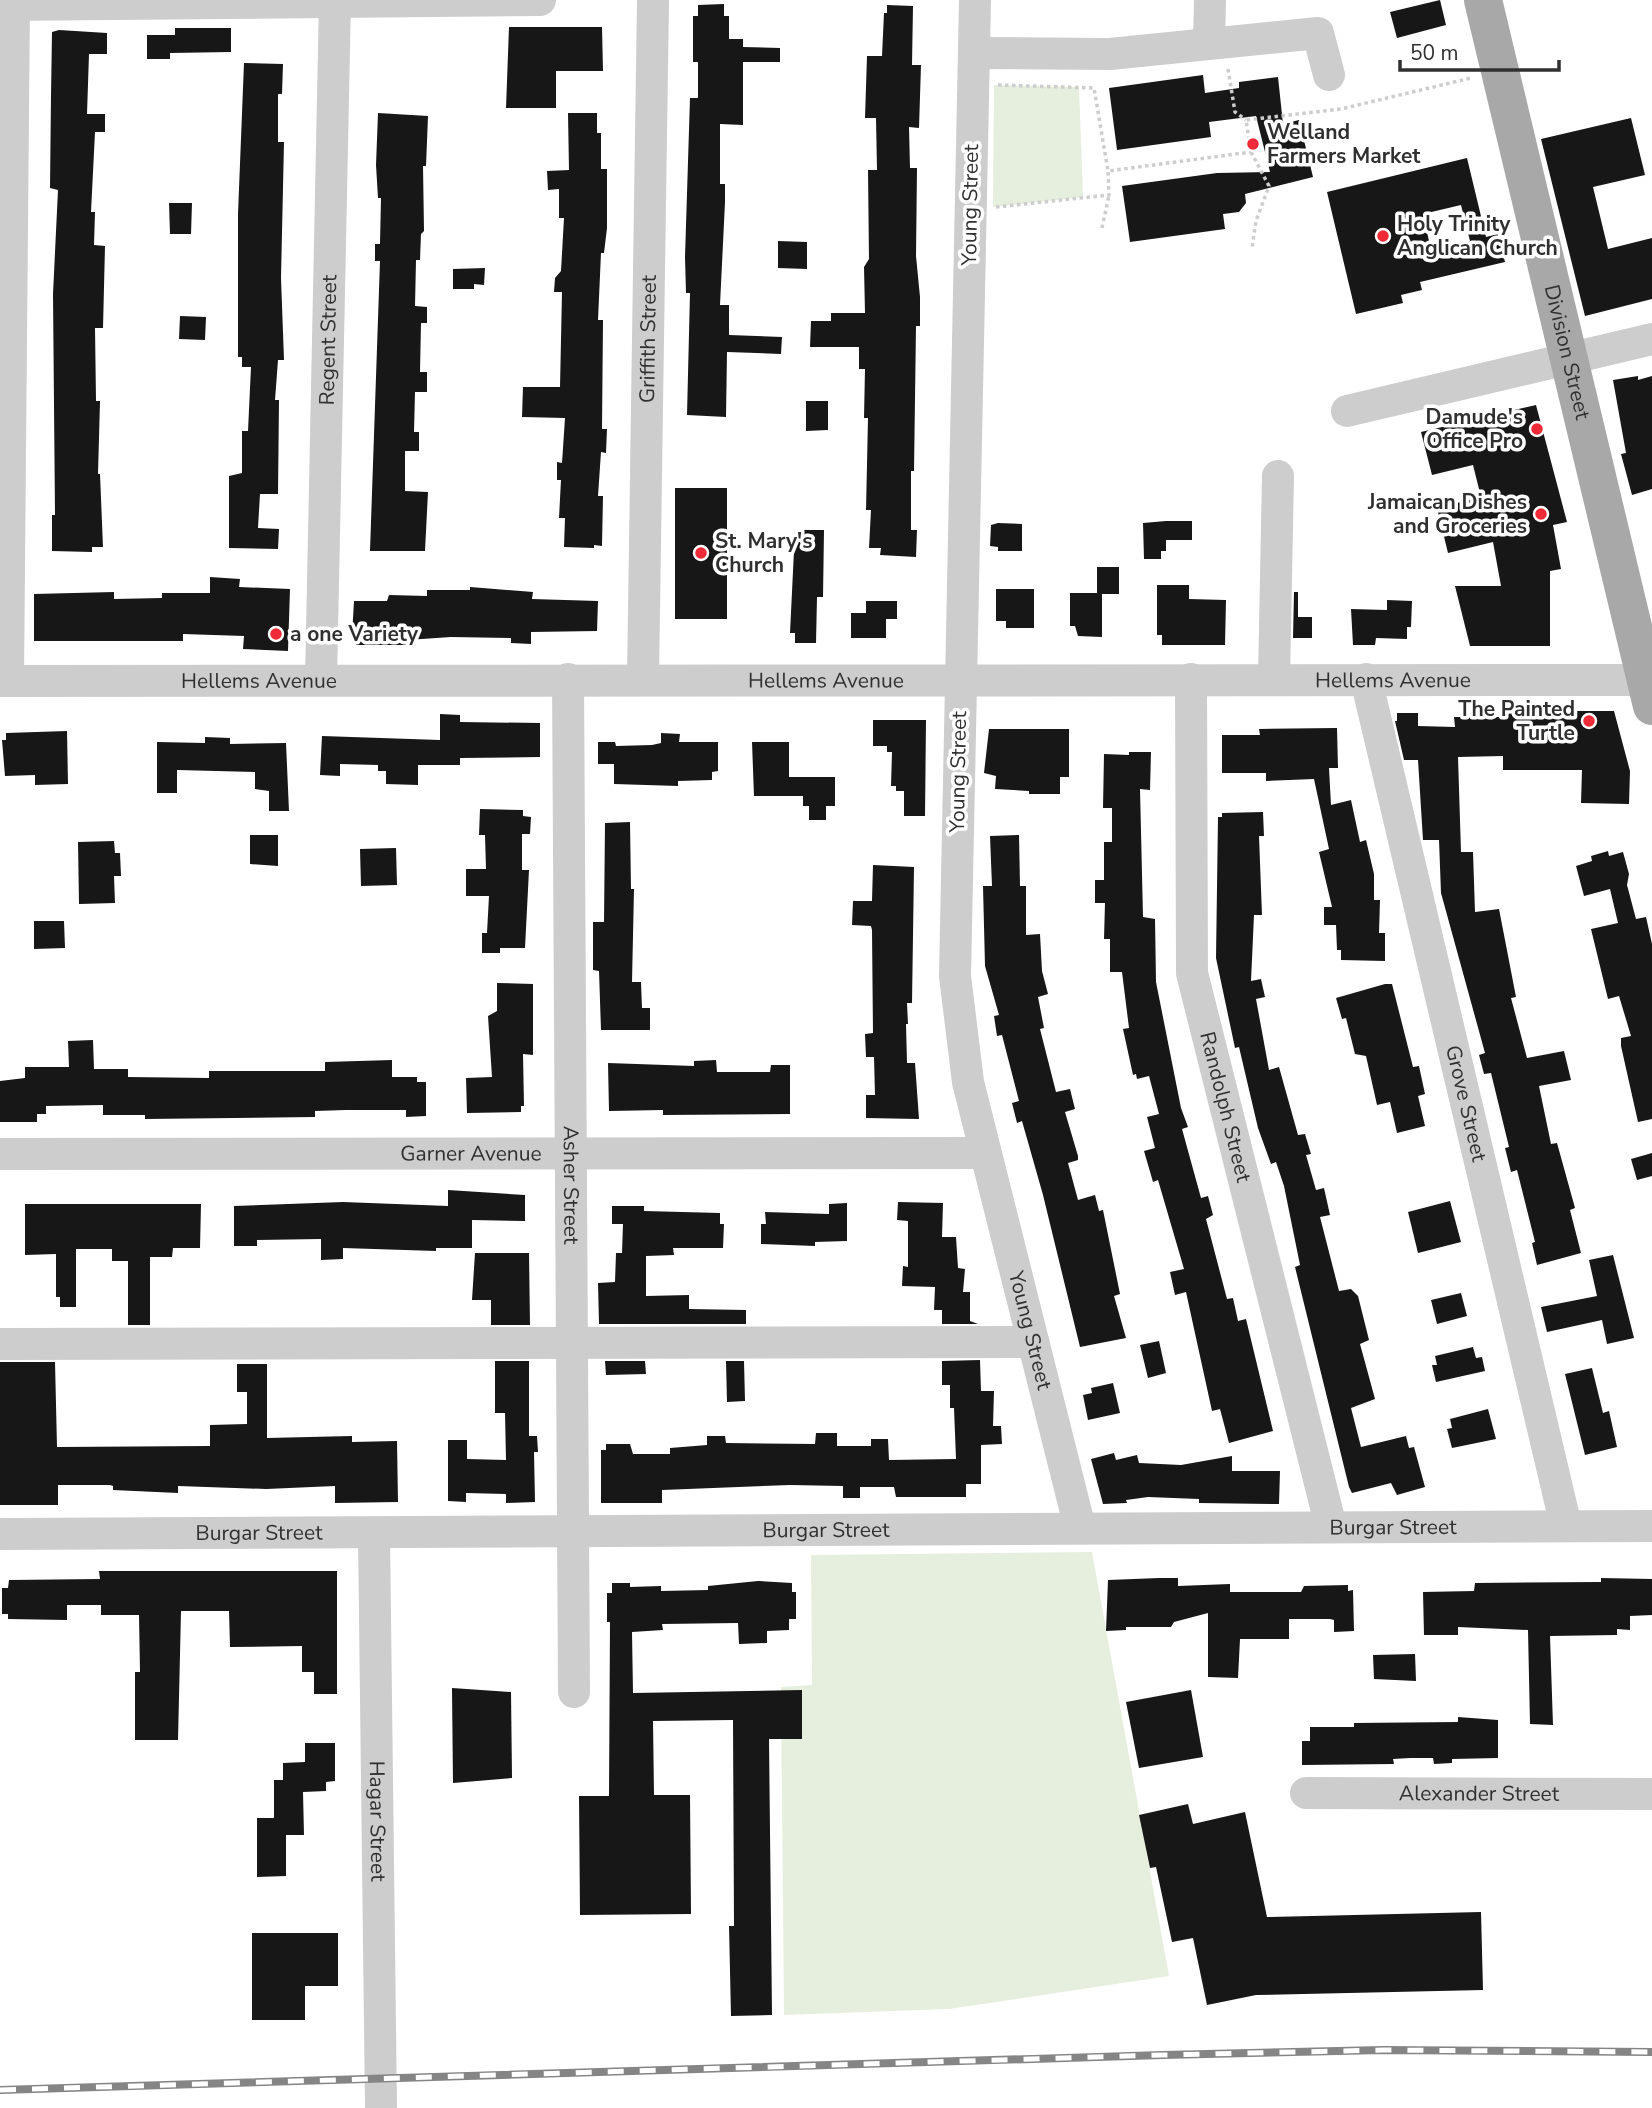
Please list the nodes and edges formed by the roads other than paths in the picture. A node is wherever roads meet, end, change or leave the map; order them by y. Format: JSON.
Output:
{"nodes":[{"id":1,"x":540,"y":0,"type":"edge"},
{"id":2,"x":653,"y":0,"type":"edge"},
{"id":3,"x":975,"y":0,"type":"edge"},
{"id":4,"x":1210,"y":0,"type":"edge"},
{"id":5,"x":1483,"y":0,"type":"edge"},
{"id":6,"x":335,"y":1,"type":"edge"},
{"id":7,"x":9,"y":4,"type":"edge"},
{"id":8,"x":1209,"y":42,"type":"junction"},
{"id":9,"x":974,"y":53,"type":"junction"},
{"id":10,"x":1329,"y":75,"type":"dead end"},
{"id":11,"x":1652,"y":339,"type":"edge"},
{"id":12,"x":1568,"y":360,"type":"junction"},
{"id":13,"x":1349,"y":422,"type":"dead end"},
{"id":14,"x":1278,"y":476,"type":"dead end"},
{"id":15,"x":960,"y":678,"type":"junction"},
{"id":16,"x":568,"y":679,"type":"junction"},
{"id":17,"x":643,"y":679,"type":"junction"},
{"id":18,"x":1191,"y":679,"type":"junction"},
{"id":19,"x":1275,"y":679,"type":"junction"},
{"id":20,"x":1366,"y":679,"type":"junction"},
{"id":21,"x":321,"y":680,"type":"junction"},
{"id":22,"x":4,"y":681,"type":"edge"},
{"id":23,"x":1650,"y":689,"type":"edge"},
{"id":24,"x":569,"y":1153,"type":"junction"},
{"id":25,"x":985,"y":1153,"type":"junction"},
{"id":26,"x":0,"y":1154,"type":"edge"},
{"id":27,"x":1033,"y":1342,"type":"junction"},
{"id":28,"x":0,"y":1344,"type":"edge"},
{"id":29,"x":570,"y":1345,"type":"junction"},
{"id":30,"x":1566,"y":1526,"type":"junction"},
{"id":31,"x":1652,"y":1526,"type":"edge"},
{"id":32,"x":1331,"y":1527,"type":"junction"},
{"id":33,"x":1080,"y":1528,"type":"junction"},
{"id":34,"x":571,"y":1531,"type":"junction"},
{"id":35,"x":0,"y":1534,"type":"edge"},
{"id":36,"x":374,"y":1534,"type":"junction"},
{"id":37,"x":574,"y":1692,"type":"dead end"},
{"id":38,"x":1306,"y":1793,"type":"dead end"},
{"id":39,"x":1652,"y":1794,"type":"edge"},
{"id":40,"x":381,"y":2108,"type":"edge"}],
"edges":[{"from":1,"to":6,"type":"street"},
{"from":2,"to":17,"type":"street","name":"Griffith Street"},
{"from":3,"to":9,"type":"street","name":"Young Street"},
{"from":4,"to":8,"type":"street"},
{"from":5,"to":12,"type":"main road","name":"Division Street"},
{"from":6,"to":7,"type":"street"},
{"from":6,"to":21,"type":"street","name":"Regent Street"},
{"from":7,"to":22,"type":"street"},
{"from":8,"to":9,"type":"street"},
{"from":8,"to":10,"type":"street"},
{"from":9,"to":15,"type":"street","name":"Young Street"},
{"from":11,"to":12,"type":"street"},
{"from":12,"to":13,"type":"street"},
{"from":12,"to":23,"type":"main road","name":"Division Street"},
{"from":14,"to":19,"type":"street"},
{"from":15,"to":17,"type":"street","name":"Hellems Avenue"},
{"from":15,"to":18,"type":"street","name":"Hellems Avenue"},
{"from":15,"to":25,"type":"street","name":"Young Street"},
{"from":16,"to":17,"type":"street","name":"Hellems Avenue"},
{"from":16,"to":21,"type":"street","name":"Hellems Avenue"},
{"from":16,"to":24,"type":"street","name":"Asher Street"},
{"from":18,"to":19,"type":"street","name":"Hellems Avenue"},
{"from":18,"to":32,"type":"street","name":"Randolph Street"},
{"from":19,"to":20,"type":"street","name":"Hellems Avenue"},
{"from":20,"to":23,"type":"street","name":"Hellems Avenue"},
{"from":20,"to":30,"type":"street","name":"Grove Street"},
{"from":21,"to":22,"type":"street","name":"Hellems Avenue"},
{"from":24,"to":25,"type":"street","name":"Garner Avenue"},
{"from":24,"to":26,"type":"street","name":"Garner Avenue"},
{"from":24,"to":29,"type":"street","name":"Asher Street"},
{"from":25,"to":27,"type":"street","name":"Young Street"},
{"from":27,"to":29,"type":"street"},
{"from":27,"to":33,"type":"street","name":"Young Street"},
{"from":28,"to":29,"type":"street"},
{"from":29,"to":34,"type":"street","name":"Asher Street"},
{"from":30,"to":31,"type":"street","name":"Burgar Street"},
{"from":30,"to":32,"type":"street","name":"Burgar Street"},
{"from":32,"to":33,"type":"street","name":"Burgar Street"},
{"from":33,"to":34,"type":"street","name":"Burgar Street"},
{"from":34,"to":36,"type":"street","name":"Burgar Street"},
{"from":34,"to":37,"type":"street","name":"Asher Street"},
{"from":35,"to":36,"type":"street","name":"Burgar Street"},
{"from":36,"to":40,"type":"street","name":"Hagar Street"},
{"from":38,"to":39,"type":"street","name":"Alexander Street"}]}
